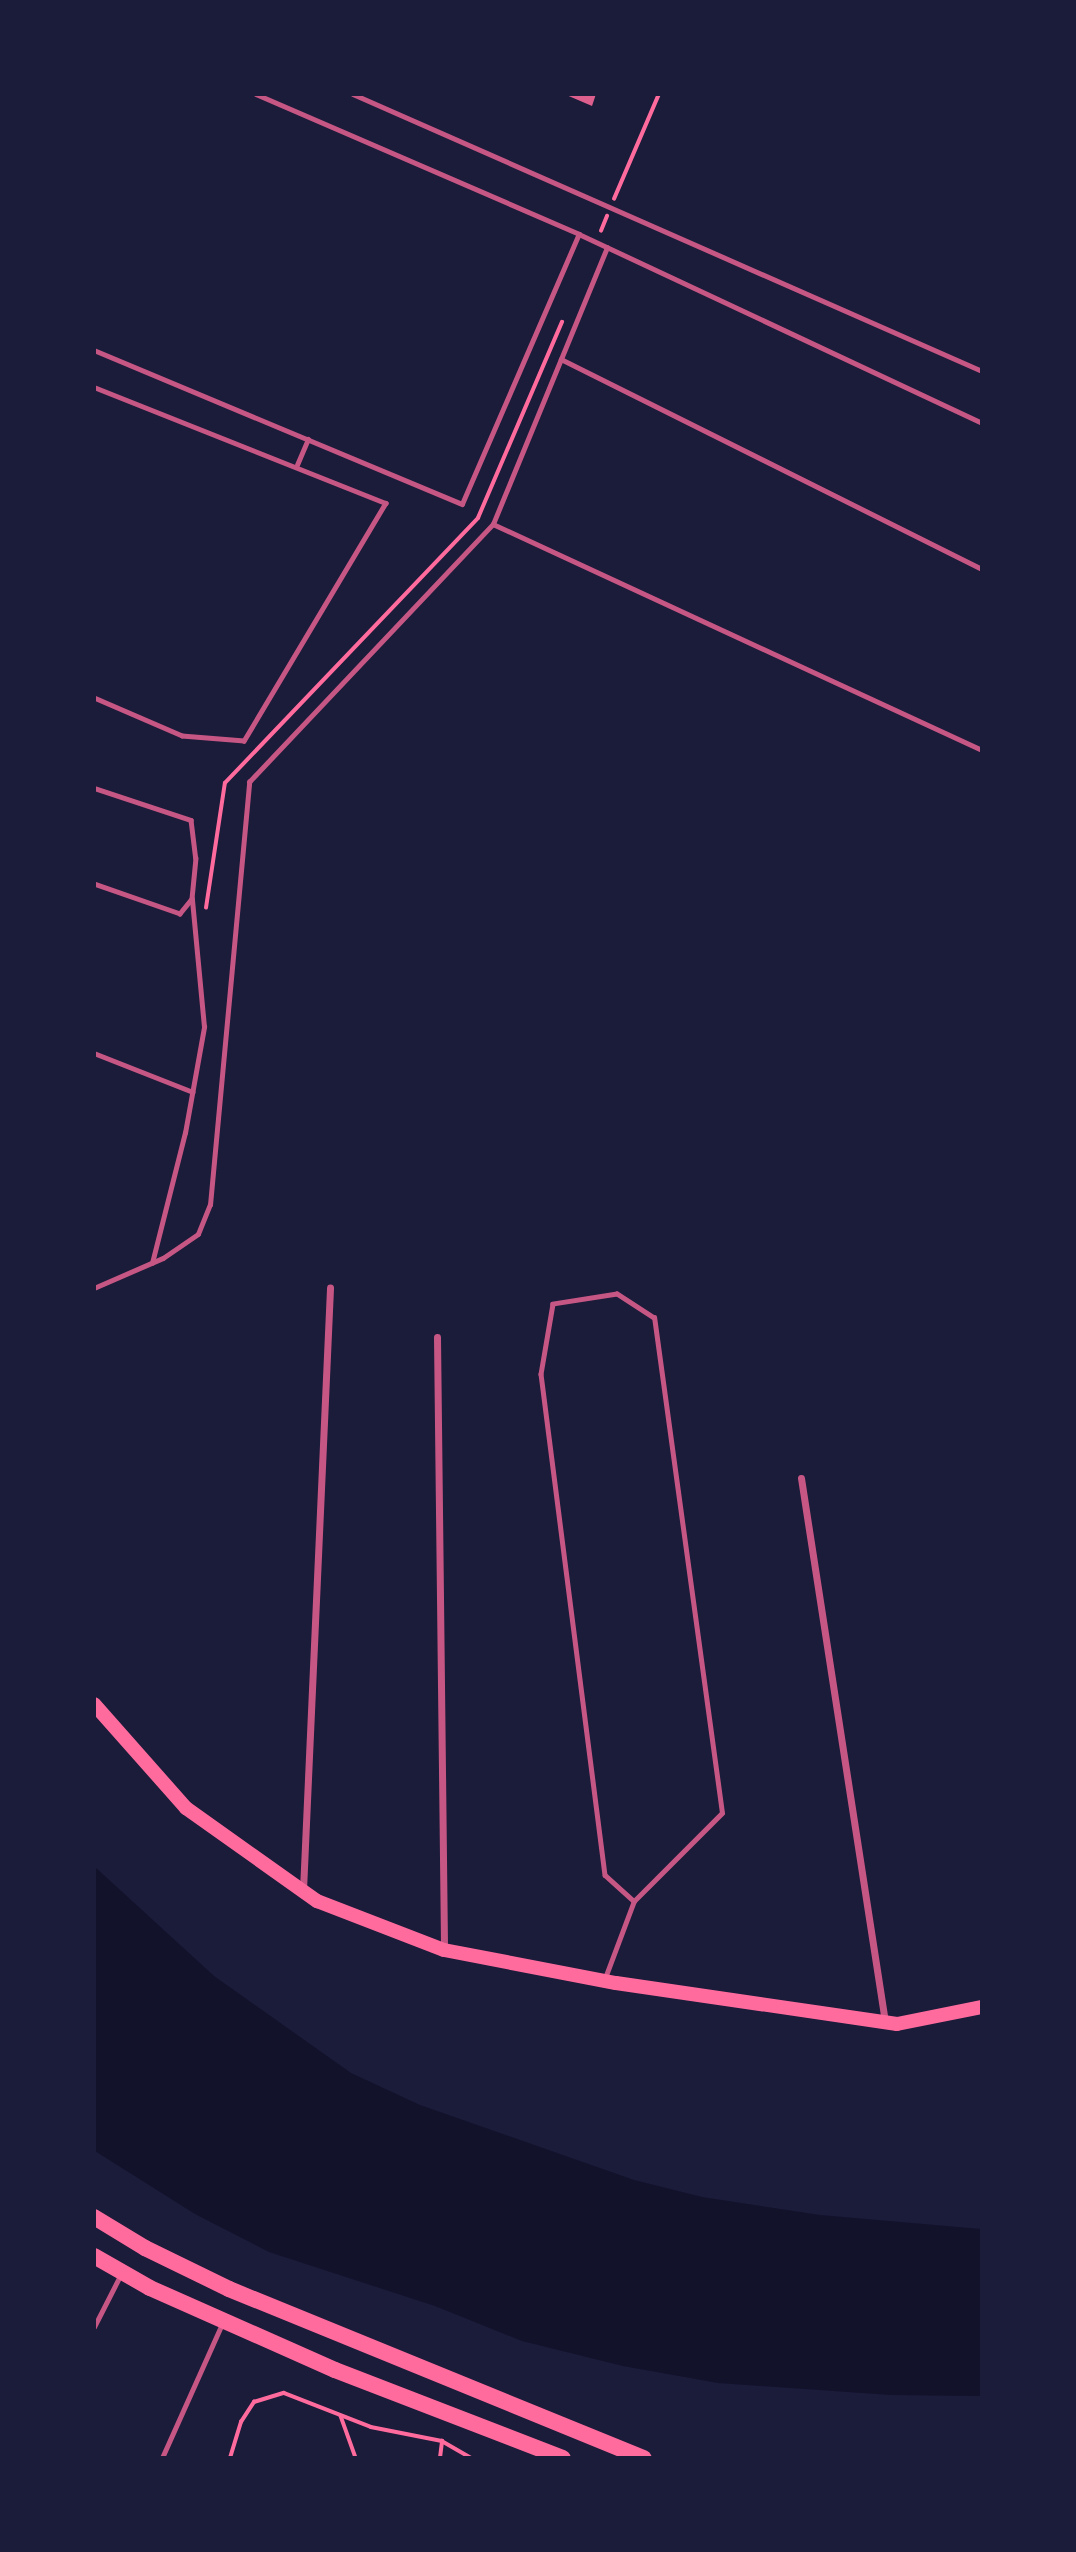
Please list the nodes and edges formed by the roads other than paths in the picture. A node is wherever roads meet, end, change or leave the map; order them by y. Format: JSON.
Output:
{"nodes":[{"id":1,"x":256,"y":94,"type":"edge"},
{"id":2,"x":353,"y":94,"type":"edge"},
{"id":3,"x":579,"y":234,"type":"junction"},
{"id":4,"x":607,"y":248,"type":"junction"},
{"id":5,"x":94,"y":350,"type":"edge"},
{"id":6,"x":561,"y":359,"type":"junction"},
{"id":7,"x":982,"y":371,"type":"edge"},
{"id":8,"x":94,"y":387,"type":"edge"},
{"id":9,"x":982,"y":424,"type":"edge"},
{"id":10,"x":308,"y":439,"type":"junction"},
{"id":11,"x":297,"y":465,"type":"junction"},
{"id":12,"x":492,"y":524,"type":"junction"},
{"id":13,"x":982,"y":569,"type":"edge"},
{"id":14,"x":94,"y":698,"type":"edge"},
{"id":15,"x":982,"y":750,"type":"edge"},
{"id":16,"x":94,"y":788,"type":"edge"},
{"id":17,"x":94,"y":884,"type":"edge"},
{"id":18,"x":192,"y":899,"type":"junction"},
{"id":19,"x":94,"y":1053,"type":"edge"},
{"id":20,"x":193,"y":1092,"type":"junction"},
{"id":21,"x":152,"y":1263,"type":"junction"},
{"id":22,"x":330,"y":1288,"type":"dead end"},
{"id":23,"x":94,"y":1289,"type":"edge"},
{"id":24,"x":437,"y":1337,"type":"dead end"},
{"id":25,"x":801,"y":1478,"type":"dead end"},
{"id":26,"x":94,"y":1704,"type":"edge"},
{"id":27,"x":303,"y":1891,"type":"junction"},
{"id":28,"x":634,"y":1901,"type":"junction"},
{"id":29,"x":444,"y":1950,"type":"junction"},
{"id":30,"x":604,"y":1981,"type":"junction"},
{"id":31,"x":982,"y":2007,"type":"edge"},
{"id":32,"x":885,"y":2022,"type":"junction"},
{"id":33,"x":94,"y":2217,"type":"edge"},
{"id":34,"x":94,"y":2256,"type":"edge"},
{"id":35,"x":122,"y":2272,"type":"junction"},
{"id":36,"x":223,"y":2322,"type":"junction"},
{"id":37,"x":94,"y":2327,"type":"edge"},
{"id":38,"x":162,"y":2458,"type":"edge"},
{"id":39,"x":563,"y":2458,"type":"edge"},
{"id":40,"x":644,"y":2458,"type":"edge"}],
"edges":[{"from":1,"to":3,"type":"lane"},
{"from":2,"to":7,"type":"lane"},
{"from":3,"to":4,"type":"lane"},
{"from":3,"to":10,"type":"lane"},
{"from":4,"to":6,"type":"lane"},
{"from":4,"to":9,"type":"lane"},
{"from":5,"to":10,"type":"lane"},
{"from":6,"to":12,"type":"lane"},
{"from":6,"to":13,"type":"lane"},
{"from":8,"to":11,"type":"lane"},
{"from":10,"to":11,"type":"lane"},
{"from":11,"to":14,"type":"lane"},
{"from":12,"to":15,"type":"lane"},
{"from":12,"to":21,"type":"lane"},
{"from":16,"to":18,"type":"lane"},
{"from":17,"to":18,"type":"lane"},
{"from":18,"to":20,"type":"lane"},
{"from":19,"to":20,"type":"lane"},
{"from":20,"to":21,"type":"lane"},
{"from":21,"to":23,"type":"lane"},
{"from":22,"to":27,"type":"street"},
{"from":24,"to":29,"type":"street"},
{"from":25,"to":32,"type":"street"},
{"from":26,"to":27,"type":"main road"},
{"from":27,"to":29,"type":"main road"},
{"from":28,"to":28,"type":"lane"},
{"from":28,"to":30,"type":"lane"},
{"from":29,"to":30,"type":"main road"},
{"from":30,"to":32,"type":"main road"},
{"from":31,"to":32,"type":"main road"},
{"from":33,"to":40,"type":"main road"},
{"from":34,"to":35,"type":"main road"},
{"from":35,"to":36,"type":"main road"},
{"from":35,"to":37,"type":"lane"},
{"from":36,"to":38,"type":"lane"},
{"from":36,"to":39,"type":"main road"}]}
